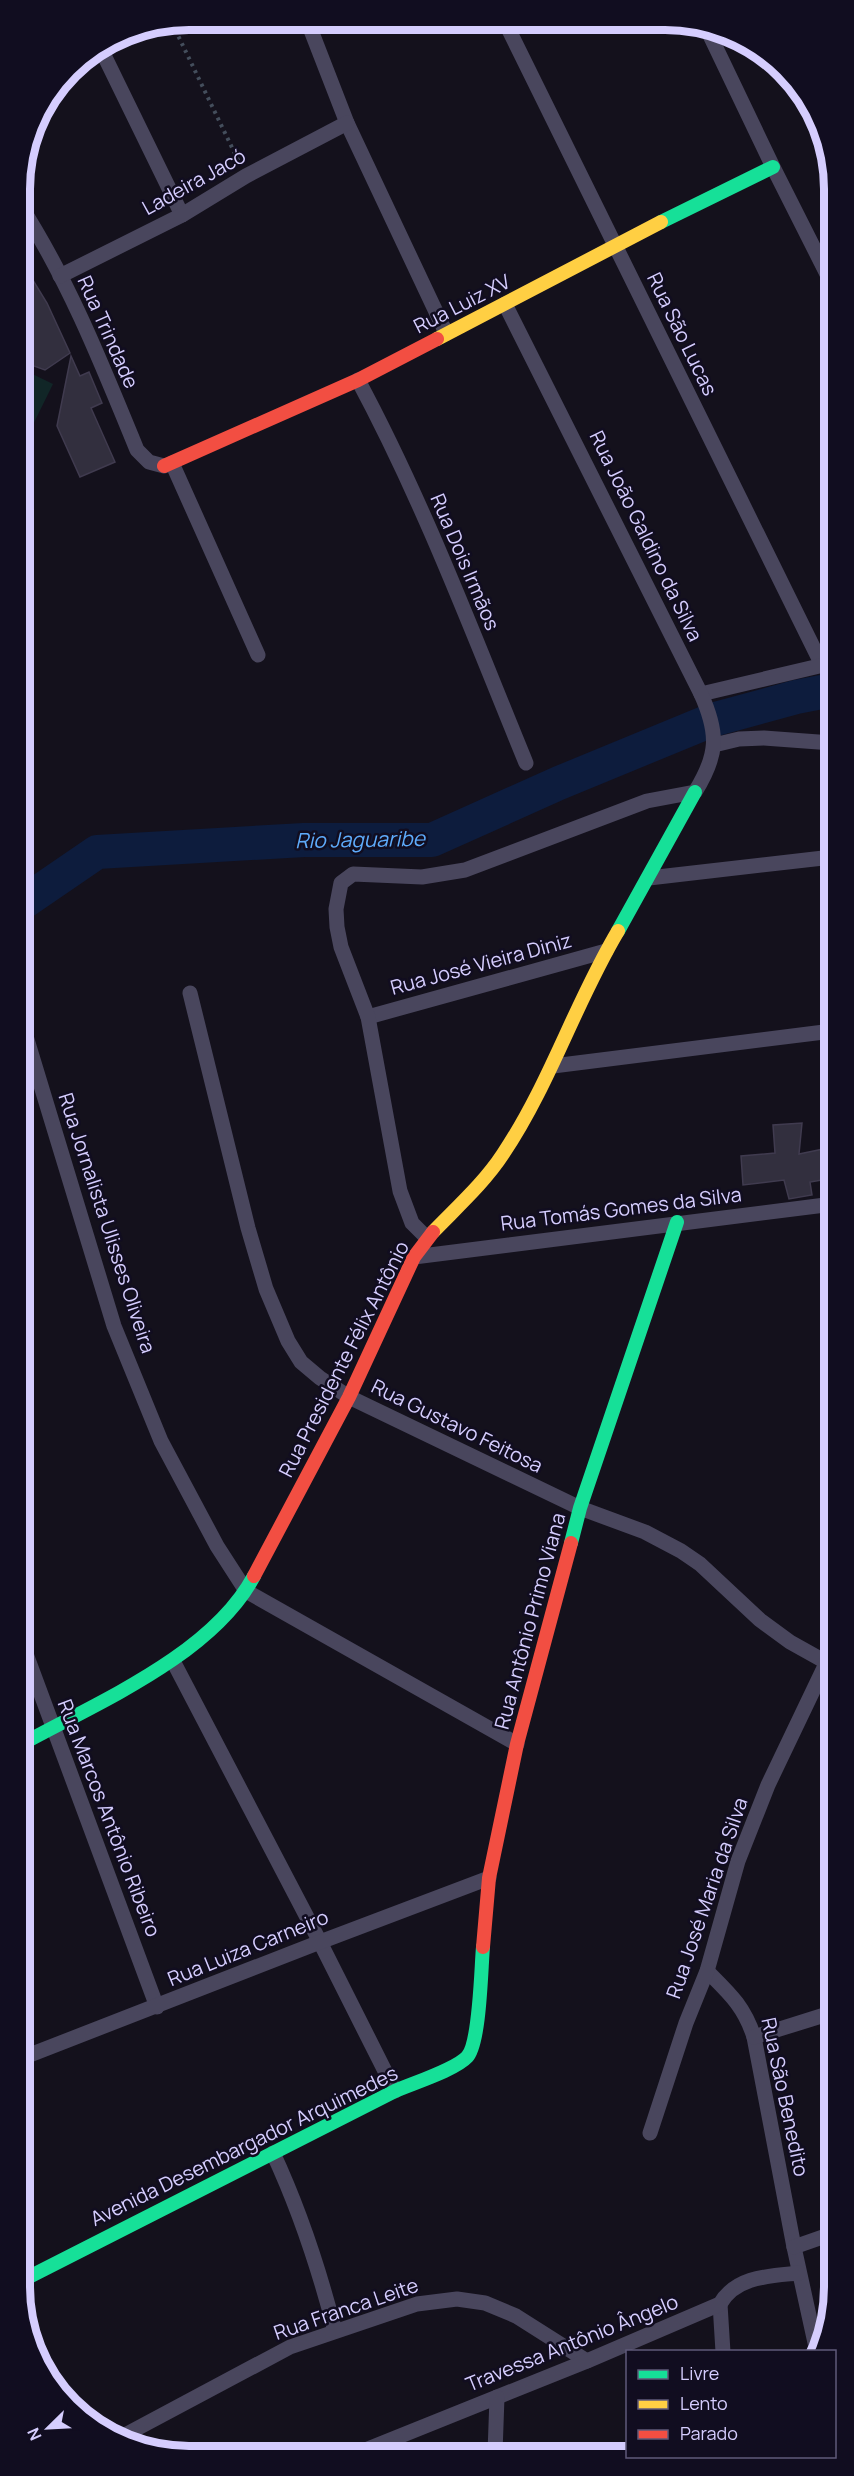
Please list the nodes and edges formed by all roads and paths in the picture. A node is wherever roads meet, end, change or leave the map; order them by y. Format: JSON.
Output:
{"nodes":[{"id":1,"x":176,"y":30,"type":"edge"},
{"id":2,"x":311,"y":30,"type":"edge"},
{"id":3,"x":509,"y":30,"type":"edge"},
{"id":4,"x":711,"y":37,"type":"edge"},
{"id":5,"x":103,"y":55,"type":"edge"},
{"id":6,"x":348,"y":123,"type":"junction"},
{"id":7,"x":773,"y":167,"type":"junction"},
{"id":8,"x":246,"y":176,"type":"junction"},
{"id":9,"x":182,"y":215,"type":"junction"},
{"id":10,"x":30,"y":223,"type":"edge"},
{"id":11,"x":615,"y":245,"type":"junction"},
{"id":12,"x":824,"y":268,"type":"edge"},
{"id":13,"x":60,"y":276,"type":"junction"},
{"id":14,"x":505,"y":304,"type":"junction"},
{"id":15,"x":446,"y":333,"type":"junction"},
{"id":16,"x":358,"y":380,"type":"junction"},
{"id":17,"x":168,"y":464,"type":"junction"},
{"id":18,"x":258,"y":655,"type":"dead end"},
{"id":19,"x":824,"y":658,"type":"edge"},
{"id":20,"x":824,"y":665,"type":"edge"},
{"id":21,"x":704,"y":700,"type":"junction"},
{"id":22,"x":714,"y":739,"type":"junction"},
{"id":23,"x":824,"y":742,"type":"edge"},
{"id":24,"x":526,"y":763,"type":"dead end"},
{"id":25,"x":695,"y":792,"type":"junction"},
{"id":26,"x":824,"y":858,"type":"edge"},
{"id":27,"x":649,"y":878,"type":"junction"},
{"id":28,"x":606,"y":951,"type":"junction"},
{"id":29,"x":190,"y":993,"type":"dead end"},
{"id":30,"x":368,"y":1017,"type":"junction"},
{"id":31,"x":824,"y":1032,"type":"edge"},
{"id":32,"x":30,"y":1049,"type":"edge"},
{"id":33,"x":554,"y":1066,"type":"junction"},
{"id":34,"x":824,"y":1205,"type":"edge"},
{"id":35,"x":677,"y":1222,"type":"junction"},
{"id":36,"x":427,"y":1238,"type":"junction"},
{"id":37,"x":414,"y":1257,"type":"junction"},
{"id":38,"x":349,"y":1397,"type":"junction"},
{"id":39,"x":580,"y":1508,"type":"junction"},
{"id":40,"x":246,"y":1591,"type":"junction"},
{"id":41,"x":824,"y":1656,"type":"edge"},
{"id":42,"x":173,"y":1661,"type":"junction"},
{"id":43,"x":30,"y":1666,"type":"edge"},
{"id":44,"x":824,"y":1674,"type":"edge"},
{"id":45,"x":52,"y":1728,"type":"junction"},
{"id":46,"x":30,"y":1740,"type":"edge"},
{"id":47,"x":518,"y":1744,"type":"junction"},
{"id":48,"x":489,"y":1878,"type":"junction"},
{"id":49,"x":320,"y":1942,"type":"junction"},
{"id":50,"x":707,"y":1971,"type":"junction"},
{"id":51,"x":158,"y":2007,"type":"junction"},
{"id":52,"x":824,"y":2015,"type":"edge"},
{"id":53,"x":754,"y":2037,"type":"junction"},
{"id":54,"x":475,"y":2041,"type":"joint"},
{"id":55,"x":30,"y":2055,"type":"edge"},
{"id":56,"x":395,"y":2091,"type":"junction"},
{"id":57,"x":650,"y":2133,"type":"dead end"},
{"id":58,"x":273,"y":2153,"type":"junction"},
{"id":59,"x":824,"y":2236,"type":"edge"},
{"id":60,"x":794,"y":2247,"type":"junction"},
{"id":61,"x":799,"y":2273,"type":"junction"},
{"id":62,"x":30,"y":2276,"type":"edge"},
{"id":63,"x":720,"y":2304,"type":"junction"},
{"id":64,"x":335,"y":2331,"type":"junction"},
{"id":65,"x":815,"y":2340,"type":"edge"},
{"id":66,"x":723,"y":2350,"type":"edge"},
{"id":67,"x":587,"y":2361,"type":"junction"},
{"id":68,"x":497,"y":2397,"type":"junction"},
{"id":69,"x":127,"y":2434,"type":"edge"},
{"id":70,"x":375,"y":2446,"type":"edge"},
{"id":71,"x":495,"y":2446,"type":"edge"}],
"edges":[{"from":1,"to":8,"type":"path"},
{"from":2,"to":6,"type":"street"},
{"from":3,"to":11,"type":"street","name":"Rua São Lucas"},
{"from":4,"to":7,"type":"street"},
{"from":5,"to":9,"type":"street"},
{"from":6,"to":8,"type":"street","name":"Ladeira Jacó"},
{"from":6,"to":15,"type":"street"},
{"from":7,"to":11,"type":"street","name":"Rua Luiz XV"},
{"from":7,"to":12,"type":"street"},
{"from":8,"to":9,"type":"street","name":"Ladeira Jacó"},
{"from":9,"to":13,"type":"street","name":"Ladeira Jacó"},
{"from":10,"to":13,"type":"street","name":"Rua Trindade"},
{"from":11,"to":14,"type":"street","name":"Rua Luiz XV"},
{"from":11,"to":19,"type":"street","name":"Rua São Lucas"},
{"from":13,"to":17,"type":"street","name":"Rua Trindade"},
{"from":14,"to":15,"type":"street","name":"Rua Luiz XV"},
{"from":14,"to":21,"type":"street","name":"Rua João Galdino da Silva"},
{"from":15,"to":16,"type":"street","name":"Rua Luiz XV"},
{"from":16,"to":17,"type":"street","name":"Rua Luiz XV"},
{"from":16,"to":24,"type":"street","name":"Rua Dois Irmãos"},
{"from":17,"to":18,"type":"street"},
{"from":20,"to":21,"type":"street"},
{"from":21,"to":22,"type":"street","name":"Rua João Galdino da Silva"},
{"from":22,"to":23,"type":"street"},
{"from":22,"to":25,"type":"street"},
{"from":25,"to":27,"type":"street","name":"Rua Presidente Félix Antônio"},
{"from":25,"to":30,"type":"street"},
{"from":26,"to":27,"type":"street"},
{"from":27,"to":28,"type":"street","name":"Rua Presidente Félix Antônio"},
{"from":28,"to":30,"type":"street","name":"Rua José Vieira Diniz"},
{"from":28,"to":33,"type":"street","name":"Rua Presidente Félix Antônio"},
{"from":29,"to":38,"type":"street","name":"Rua Gustavo Feitosa"},
{"from":30,"to":36,"type":"street"},
{"from":31,"to":33,"type":"street"},
{"from":32,"to":40,"type":"street","name":"Rua Jornalista Ulisses Oliveira"},
{"from":33,"to":36,"type":"street","name":"Rua Presidente Félix Antônio"},
{"from":34,"to":35,"type":"street","name":"Rua Tomás Gomes da Silva"},
{"from":35,"to":37,"type":"street","name":"Rua Tomás Gomes da Silva"},
{"from":35,"to":39,"type":"street","name":"Rua Antônio Primo Viana"},
{"from":36,"to":37,"type":"street","name":"Rua Presidente Félix Antônio"},
{"from":37,"to":38,"type":"street","name":"Rua Presidente Félix Antônio"},
{"from":38,"to":39,"type":"street","name":"Rua Gustavo Feitosa"},
{"from":38,"to":40,"type":"street","name":"Rua Presidente Félix Antônio"},
{"from":39,"to":41,"type":"street","name":"Rua Gustavo Feitosa"},
{"from":39,"to":47,"type":"street","name":"Rua Antônio Primo Viana"},
{"from":40,"to":42,"type":"street","name":"Rua Presidente Félix Antônio"},
{"from":40,"to":47,"type":"street","name":"Rua Jornalista Ulisses Oliveira"},
{"from":42,"to":45,"type":"street","name":"Rua Presidente Félix Antônio"},
{"from":42,"to":49,"type":"street"},
{"from":43,"to":45,"type":"street","name":"Rua Marcos Antônio Ribeiro"},
{"from":44,"to":50,"type":"street","name":"Rua José Maria da Silva"},
{"from":45,"to":46,"type":"street","name":"Rua Presidente Félix Antônio"},
{"from":45,"to":51,"type":"street","name":"Rua Marcos Antônio Ribeiro"},
{"from":47,"to":48,"type":"street","name":"Rua Antônio Primo Viana"},
{"from":48,"to":49,"type":"street","name":"Rua Luiza Carneiro"},
{"from":48,"to":54,"type":"street","name":"Rua Antônio Primo Viana"},
{"from":49,"to":51,"type":"street","name":"Rua Luiza Carneiro"},
{"from":49,"to":56,"type":"street"},
{"from":50,"to":53,"type":"street","name":"Rua São Benedito"},
{"from":50,"to":57,"type":"street","name":"Rua José Maria da Silva"},
{"from":51,"to":55,"type":"street","name":"Rua Luiza Carneiro"},
{"from":52,"to":53,"type":"street"},
{"from":53,"to":60,"type":"street","name":"Rua São Benedito"},
{"from":54,"to":56,"type":"street","name":"Avenida Desembargador Arquimedes"},
{"from":56,"to":58,"type":"street","name":"Avenida Desembargador Arquimedes"},
{"from":58,"to":62,"type":"street","name":"Avenida Desembargador Arquimedes"},
{"from":58,"to":64,"type":"street"},
{"from":59,"to":60,"type":"street"},
{"from":60,"to":61,"type":"street","name":"Rua São Benedito"},
{"from":61,"to":63,"type":"street","name":"Travessa Antônio Ângelo"},
{"from":61,"to":65,"type":"street","name":"Rua São Benedito"},
{"from":63,"to":66,"type":"street"},
{"from":63,"to":67,"type":"street","name":"Travessa Antônio Ângelo"},
{"from":64,"to":67,"type":"street","name":"Rua Franca Leite"},
{"from":64,"to":69,"type":"street","name":"Rua Franca Leite"},
{"from":67,"to":68,"type":"street","name":"Travessa Antônio Ângelo"},
{"from":68,"to":70,"type":"street","name":"Travessa Antônio Ângelo"},
{"from":68,"to":71,"type":"street"}]}
